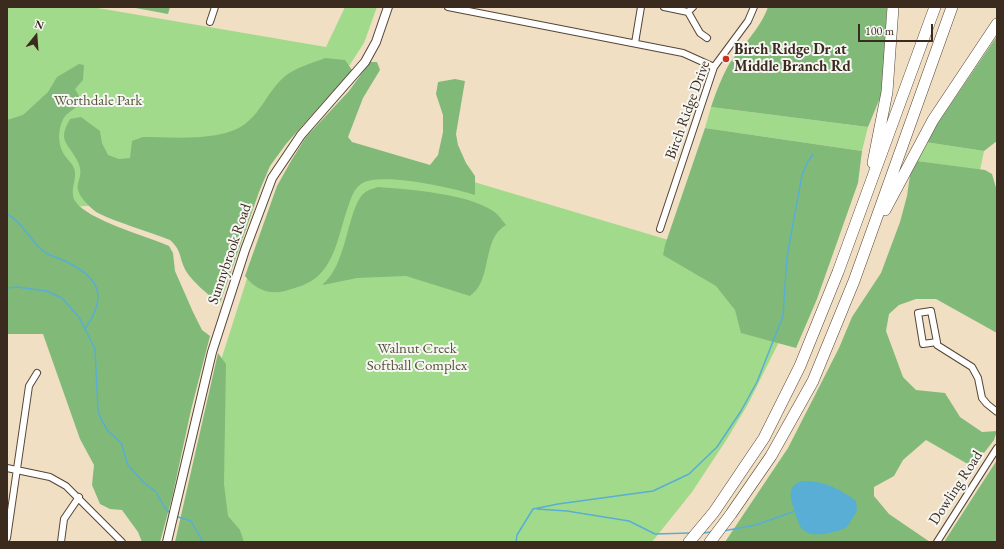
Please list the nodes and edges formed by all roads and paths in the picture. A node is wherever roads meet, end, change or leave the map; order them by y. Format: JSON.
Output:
{"nodes":[{"id":1,"x":215,"y":7,"type":"edge"},
{"id":2,"x":388,"y":7,"type":"edge"},
{"id":3,"x":448,"y":7,"type":"edge"},
{"id":4,"x":641,"y":7,"type":"edge"},
{"id":5,"x":664,"y":7,"type":"edge"},
{"id":6,"x":693,"y":7,"type":"edge"},
{"id":7,"x":754,"y":7,"type":"edge"},
{"id":8,"x":893,"y":7,"type":"edge"},
{"id":9,"x":935,"y":7,"type":"edge"},
{"id":10,"x":952,"y":7,"type":"edge"},
{"id":11,"x":688,"y":12,"type":"junction"},
{"id":12,"x":210,"y":22,"type":"dead end"},
{"id":13,"x":997,"y":24,"type":"edge"},
{"id":14,"x":707,"y":38,"type":"dead end"},
{"id":15,"x":635,"y":43,"type":"junction"},
{"id":16,"x":714,"y":67,"type":"junction"},
{"id":17,"x":864,"y":204,"type":"junction"},
{"id":18,"x":660,"y":229,"type":"dead end"},
{"id":19,"x":868,"y":242,"type":"junction"},
{"id":20,"x":937,"y":342,"type":"junction"},
{"id":21,"x":37,"y":373,"type":"dead end"},
{"id":22,"x":997,"y":412,"type":"edge"},
{"id":23,"x":997,"y":448,"type":"edge"},
{"id":24,"x":7,"y":468,"type":"edge"},
{"id":25,"x":17,"y":469,"type":"junction"},
{"id":26,"x":79,"y":496,"type":"junction"},
{"id":27,"x":7,"y":538,"type":"edge"},
{"id":28,"x":61,"y":542,"type":"edge"},
{"id":29,"x":122,"y":542,"type":"edge"},
{"id":30,"x":167,"y":542,"type":"edge"},
{"id":31,"x":689,"y":542,"type":"edge"},
{"id":32,"x":710,"y":542,"type":"edge"},
{"id":33,"x":937,"y":542,"type":"edge"}],
"edges":[{"from":1,"to":12,"type":"street"},
{"from":2,"to":30,"type":"main road","name":"Sunnybrook Road"},
{"from":3,"to":15,"type":"street"},
{"from":4,"to":15,"type":"street"},
{"from":5,"to":11,"type":"street"},
{"from":6,"to":11,"type":"street"},
{"from":7,"to":16,"type":"street","name":"Birch Ridge Drive"},
{"from":8,"to":17,"type":"highway"},
{"from":9,"to":17,"type":"highway"},
{"from":10,"to":19,"type":"highway"},
{"from":11,"to":14,"type":"street"},
{"from":13,"to":19,"type":"highway"},
{"from":15,"to":16,"type":"street"},
{"from":16,"to":18,"type":"street","name":"Birch Ridge Drive"},
{"from":17,"to":31,"type":"highway"},
{"from":19,"to":32,"type":"highway"},
{"from":20,"to":20,"type":"street"},
{"from":20,"to":22,"type":"street"},
{"from":21,"to":25,"type":"street"},
{"from":23,"to":33,"type":"street","name":"Dowling Road"},
{"from":24,"to":25,"type":"street"},
{"from":25,"to":26,"type":"street"},
{"from":25,"to":27,"type":"street"},
{"from":26,"to":28,"type":"street"},
{"from":26,"to":29,"type":"street"}]}
